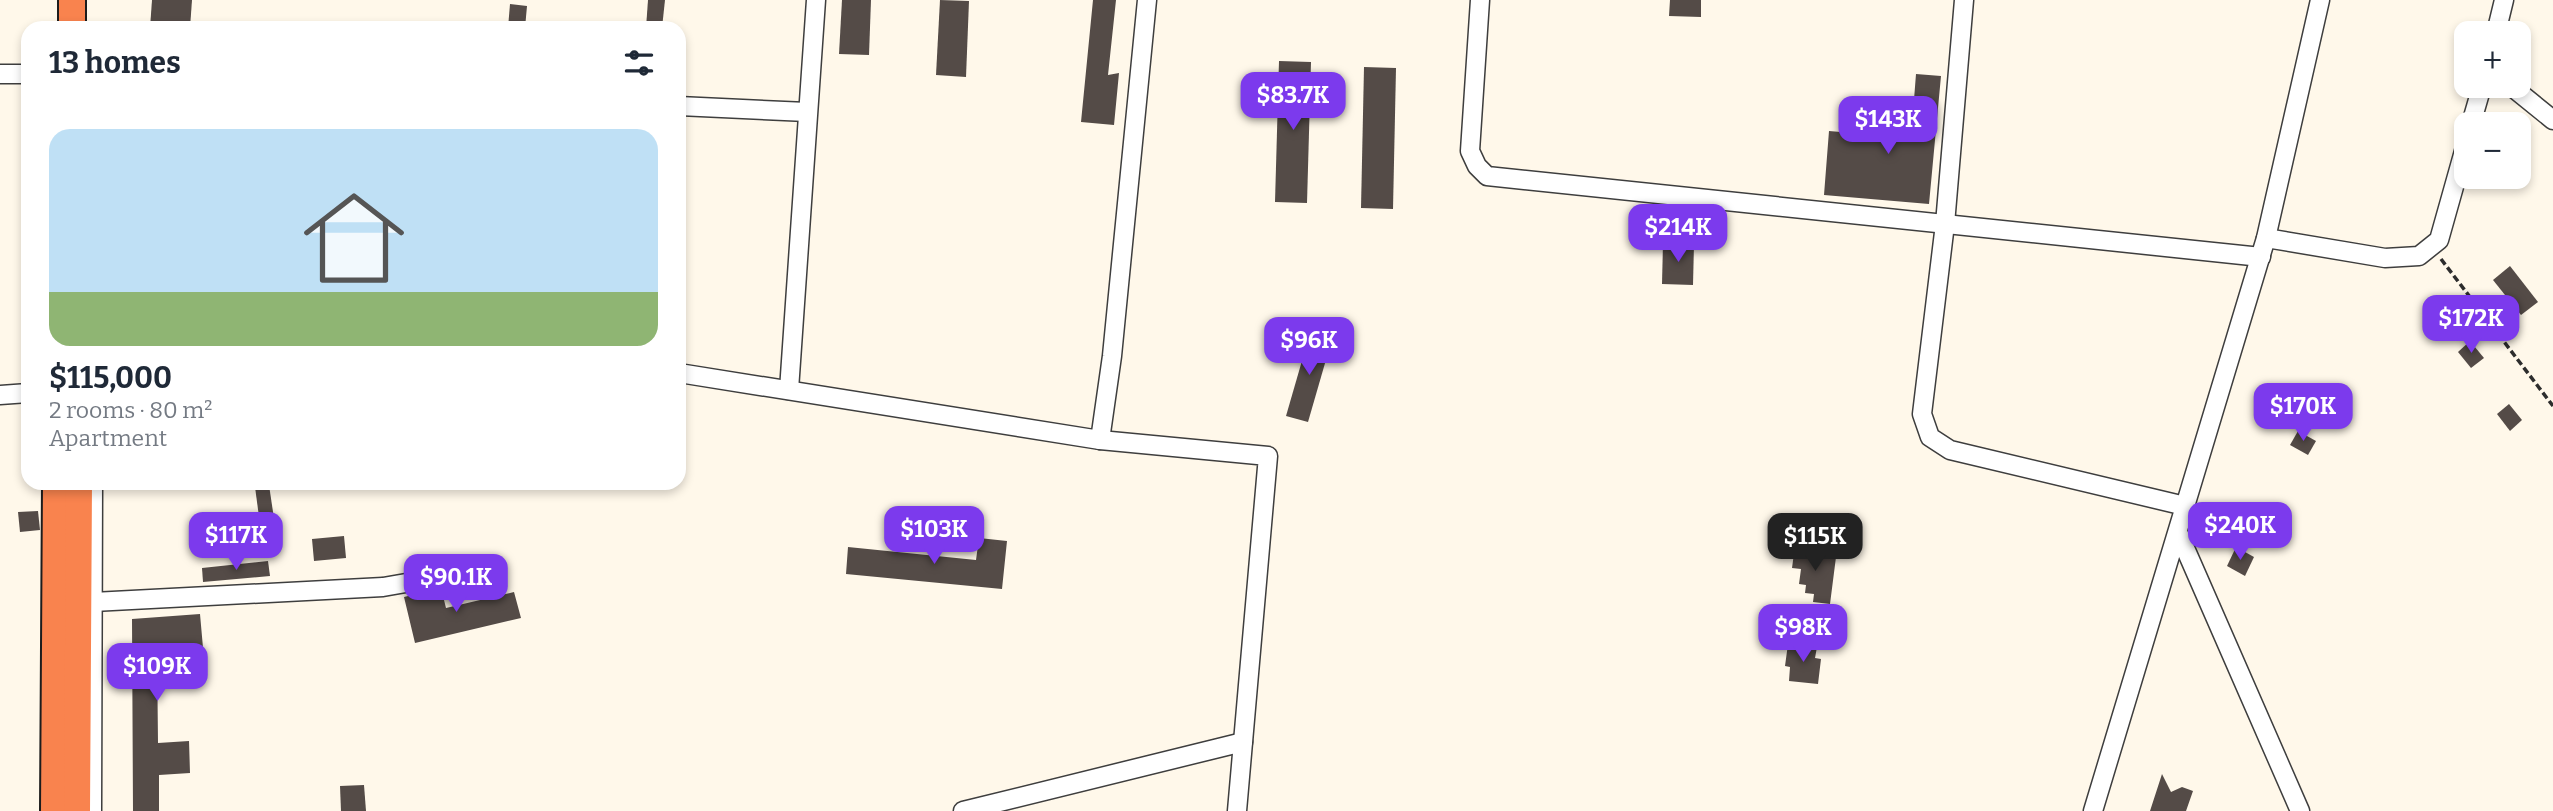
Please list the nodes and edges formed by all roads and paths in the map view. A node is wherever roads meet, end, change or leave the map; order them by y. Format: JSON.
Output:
{"nodes":[{"id":1,"x":72,"y":0,"type":"edge"},
{"id":2,"x":816,"y":0,"type":"edge"},
{"id":3,"x":1146,"y":0,"type":"edge"},
{"id":4,"x":1480,"y":0,"type":"edge"},
{"id":5,"x":1964,"y":0,"type":"edge"},
{"id":6,"x":2320,"y":0,"type":"edge"},
{"id":7,"x":2504,"y":0,"type":"edge"},
{"id":8,"x":72,"y":21,"type":"edge"},
{"id":9,"x":2499,"y":21,"type":"edge"},
{"id":10,"x":0,"y":74,"type":"edge"},
{"id":11,"x":21,"y":74,"type":"edge"},
{"id":12,"x":2526,"y":98,"type":"edge"},
{"id":13,"x":686,"y":106,"type":"edge"},
{"id":14,"x":807,"y":111,"type":"junction"},
{"id":15,"x":2553,"y":120,"type":"edge"},
{"id":16,"x":2454,"y":188,"type":"edge"},
{"id":17,"x":1945,"y":224,"type":"junction"},
{"id":18,"x":2266,"y":238,"type":"junction"},
{"id":19,"x":2431,"y":246,"type":"junction"},
{"id":20,"x":2260,"y":257,"type":"junction"},
{"id":21,"x":686,"y":374,"type":"edge"},
{"id":22,"x":789,"y":390,"type":"junction"},
{"id":23,"x":21,"y":394,"type":"edge"},
{"id":24,"x":0,"y":395,"type":"edge"},
{"id":25,"x":2553,"y":407,"type":"edge"},
{"id":26,"x":1100,"y":440,"type":"junction"},
{"id":27,"x":56,"y":490,"type":"edge"},
{"id":28,"x":79,"y":490,"type":"edge"},
{"id":29,"x":93,"y":490,"type":"edge"},
{"id":30,"x":2185,"y":506,"type":"junction"},
{"id":31,"x":2178,"y":532,"type":"junction"},
{"id":32,"x":446,"y":576,"type":"dead end"},
{"id":33,"x":93,"y":602,"type":"junction"},
{"id":34,"x":1243,"y":742,"type":"junction"},
{"id":35,"x":54,"y":811,"type":"edge"},
{"id":36,"x":77,"y":811,"type":"edge"},
{"id":37,"x":92,"y":811,"type":"edge"},
{"id":38,"x":963,"y":811,"type":"edge"},
{"id":39,"x":1237,"y":811,"type":"edge"},
{"id":40,"x":2093,"y":811,"type":"edge"},
{"id":41,"x":2300,"y":811,"type":"edge"}],
"edges":[{"from":1,"to":8,"type":"highway"},
{"from":2,"to":14,"type":"street"},
{"from":3,"to":26,"type":"street"},
{"from":4,"to":17,"type":"street"},
{"from":5,"to":17,"type":"street"},
{"from":6,"to":18,"type":"street"},
{"from":7,"to":9,"type":"street"},
{"from":10,"to":11,"type":"street"},
{"from":12,"to":15,"type":"street"},
{"from":13,"to":14,"type":"street"},
{"from":14,"to":22,"type":"street"},
{"from":16,"to":19,"type":"street"},
{"from":17,"to":20,"type":"street"},
{"from":17,"to":30,"type":"street"},
{"from":18,"to":19,"type":"street"},
{"from":18,"to":20,"type":"street"},
{"from":19,"to":25,"type":"path"},
{"from":20,"to":30,"type":"street"},
{"from":21,"to":22,"type":"street"},
{"from":22,"to":26,"type":"street"},
{"from":23,"to":24,"type":"street"},
{"from":26,"to":34,"type":"street"},
{"from":27,"to":35,"type":"highway"},
{"from":28,"to":36,"type":"highway"},
{"from":29,"to":33,"type":"street"},
{"from":30,"to":31,"type":"street"},
{"from":31,"to":40,"type":"street"},
{"from":31,"to":41,"type":"street"},
{"from":32,"to":33,"type":"street"},
{"from":33,"to":37,"type":"street"},
{"from":34,"to":38,"type":"street"},
{"from":34,"to":39,"type":"street"}]}
